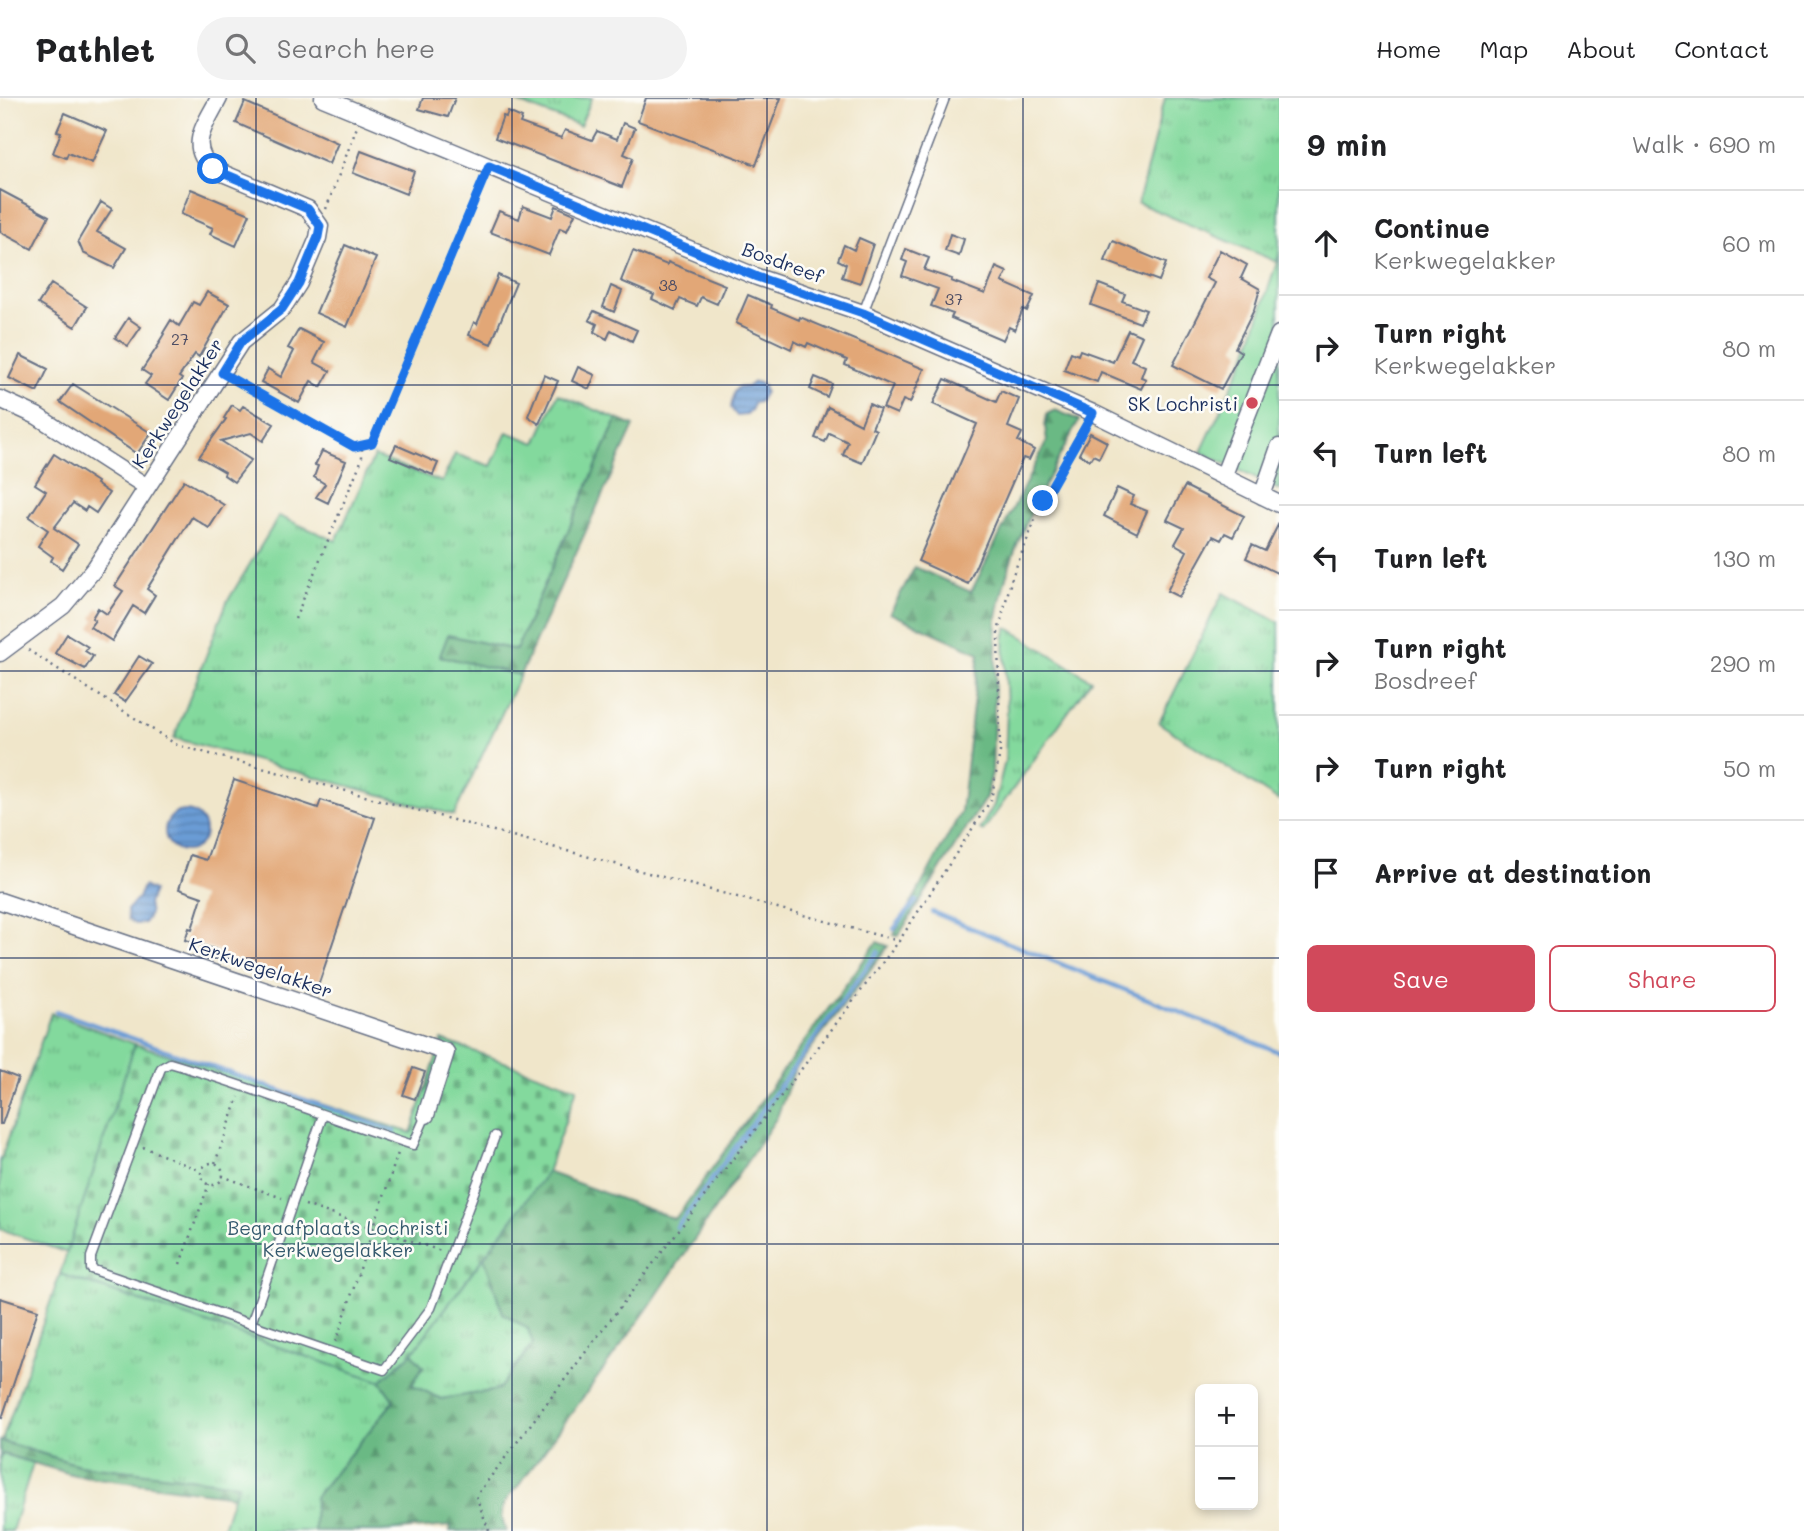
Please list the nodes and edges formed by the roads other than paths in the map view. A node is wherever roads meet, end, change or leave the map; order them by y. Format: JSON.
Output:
{"nodes":[{"id":1,"x":219,"y":98,"type":"edge"},
{"id":2,"x":323,"y":98,"type":"edge"},
{"id":3,"x":945,"y":98,"type":"edge"},
{"id":4,"x":863,"y":313,"type":"junction"},
{"id":5,"x":1279,"y":334,"type":"edge"},
{"id":6,"x":0,"y":399,"type":"edge"},
{"id":7,"x":1279,"y":447,"type":"edge"},
{"id":8,"x":1223,"y":477,"type":"junction"},
{"id":9,"x":148,"y":487,"type":"junction"},
{"id":10,"x":1262,"y":496,"type":"junction"},
{"id":11,"x":1279,"y":504,"type":"edge"},
{"id":12,"x":0,"y":653,"type":"edge"},
{"id":13,"x":0,"y":901,"type":"edge"},
{"id":14,"x":323,"y":1115,"type":"junction"},
{"id":15,"x":426,"y":1115,"type":"joint"},
{"id":16,"x":495,"y":1136,"type":"dead end"},
{"id":17,"x":251,"y":1324,"type":"junction"}],
"edges":[{"from":1,"to":9,"type":"street","name":"Kerkwegelakker"},
{"from":2,"to":4,"type":"street","name":"Bosdreef"},
{"from":3,"to":4,"type":"lane"},
{"from":4,"to":8,"type":"street","name":"Bosdreef"},
{"from":5,"to":8,"type":"street"},
{"from":6,"to":9,"type":"street"},
{"from":7,"to":10,"type":"street"},
{"from":8,"to":10,"type":"street","name":"Bosdreef"},
{"from":9,"to":12,"type":"street","name":"Kerkwegelakker"},
{"from":10,"to":11,"type":"street","name":"Bosdreef"},
{"from":13,"to":15,"type":"street","name":"Kerkwegelakker"},
{"from":14,"to":15,"type":"lane"},
{"from":14,"to":17,"type":"lane"},
{"from":14,"to":17,"type":"lane"},
{"from":16,"to":17,"type":"lane"}]}
